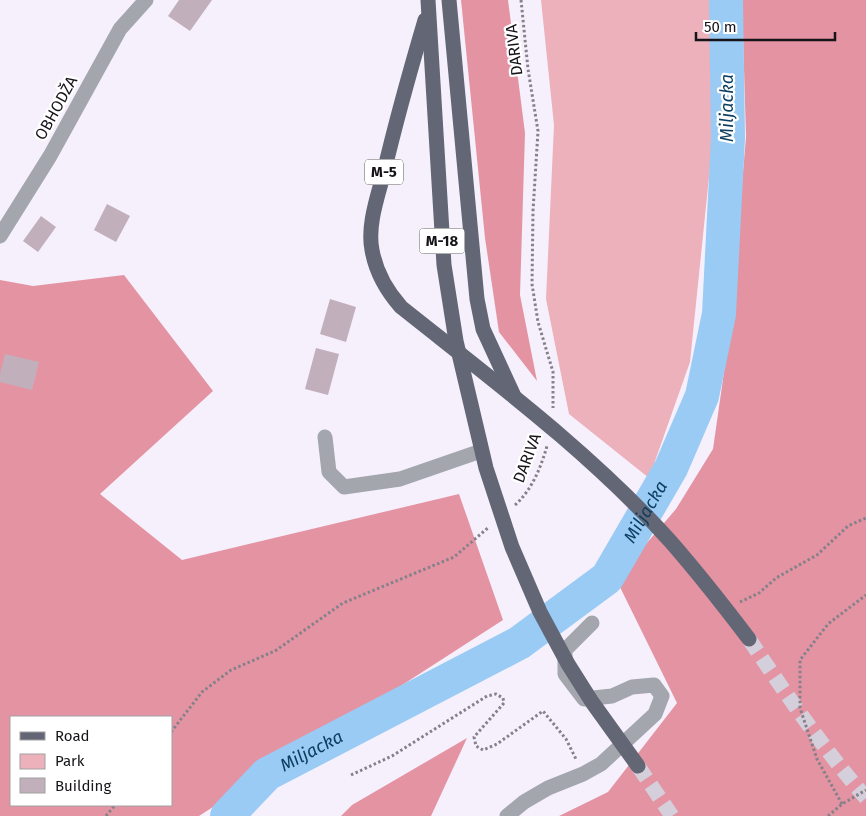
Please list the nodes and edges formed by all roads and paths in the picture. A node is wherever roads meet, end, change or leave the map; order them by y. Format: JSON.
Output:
{"nodes":[{"id":1,"x":146,"y":0,"type":"edge"},
{"id":2,"x":449,"y":0,"type":"edge"},
{"id":3,"x":521,"y":0,"type":"edge"},
{"id":4,"x":428,"y":5,"type":"edge"},
{"id":5,"x":0,"y":236,"type":"edge"},
{"id":6,"x":516,"y":400,"type":"junction"},
{"id":7,"x":554,"y":411,"type":"dead end"},
{"id":8,"x":324,"y":437,"type":"dead end"},
{"id":9,"x":547,"y":444,"type":"dead end"},
{"id":10,"x":481,"y":451,"type":"junction"},
{"id":11,"x":511,"y":508,"type":"dead end"},
{"id":12,"x":866,"y":518,"type":"edge"},
{"id":13,"x":490,"y":527,"type":"dead end"},
{"id":14,"x":866,"y":595,"type":"edge"},
{"id":15,"x":725,"y":608,"type":"junction"},
{"id":16,"x":592,"y":623,"type":"dead end"},
{"id":17,"x":749,"y":639,"type":"tunnel mouth"},
{"id":18,"x":172,"y":731,"type":"edge"},
{"id":19,"x":622,"y":744,"type":"junction"},
{"id":20,"x":638,"y":766,"type":"tunnel mouth"},
{"id":21,"x":583,"y":774,"type":"junction"},
{"id":22,"x":352,"y":775,"type":"dead end"},
{"id":23,"x":866,"y":790,"type":"edge"},
{"id":24,"x":842,"y":804,"type":"junction"},
{"id":25,"x":114,"y":806,"type":"edge"},
{"id":26,"x":106,"y":816,"type":"edge"},
{"id":27,"x":507,"y":816,"type":"edge"},
{"id":28,"x":828,"y":816,"type":"edge"}],
"edges":[{"from":1,"to":5,"type":"street","name":"OBHODŽA"},
{"from":2,"to":6,"type":"main road","number":"M-5"},
{"from":3,"to":7,"type":"path","name":"DARIVA"},
{"from":4,"to":6,"type":"main road","number":"M-5"},
{"from":4,"to":10,"type":"main road","number":"M-18"},
{"from":6,"to":15,"type":"main road","number":"M-5"},
{"from":8,"to":10,"type":"street"},
{"from":9,"to":11,"type":"path","name":"DARIVA"},
{"from":10,"to":19,"type":"main road","number":"M-18"},
{"from":12,"to":15,"type":"path"},
{"from":13,"to":18,"type":"path"},
{"from":14,"to":24,"type":"path"},
{"from":15,"to":17,"type":"main road","number":"M-5"},
{"from":16,"to":19,"type":"street"},
{"from":19,"to":20,"type":"main road","number":"M-18"},
{"from":19,"to":21,"type":"street"},
{"from":21,"to":22,"type":"path"},
{"from":21,"to":27,"type":"street"},
{"from":23,"to":24,"type":"path"},
{"from":24,"to":28,"type":"path"},
{"from":25,"to":26,"type":"path"}]}
